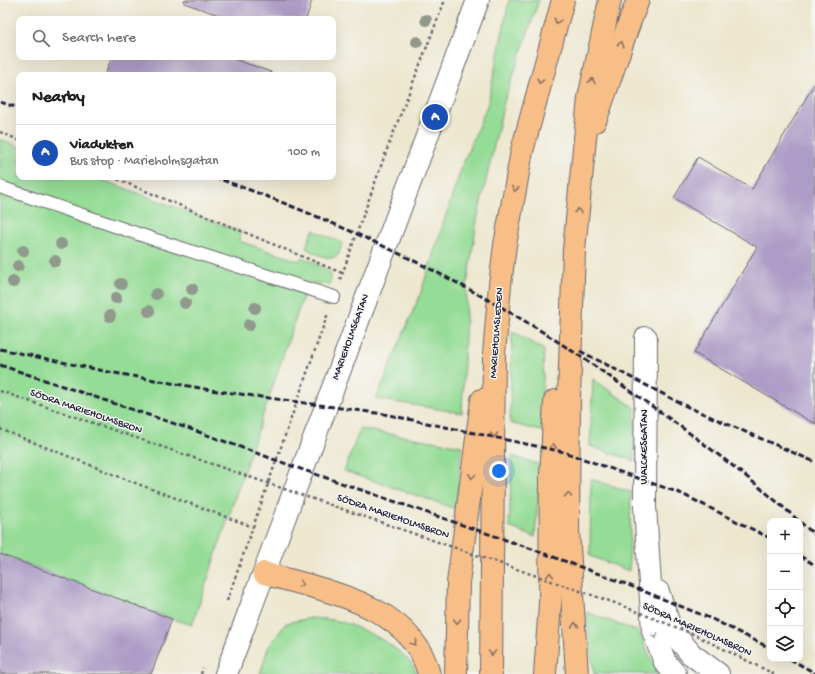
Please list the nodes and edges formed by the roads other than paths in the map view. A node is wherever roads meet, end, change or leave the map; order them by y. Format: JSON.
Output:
{"nodes":[{"id":1,"x":478,"y":0,"type":"edge"},
{"id":2,"x":563,"y":0,"type":"edge"},
{"id":3,"x":610,"y":0,"type":"edge"},
{"id":4,"x":638,"y":0,"type":"edge"},
{"id":5,"x":585,"y":147,"type":"junction"},
{"id":6,"x":0,"y":187,"type":"edge"},
{"id":7,"x":574,"y":250,"type":"junction"},
{"id":8,"x":334,"y":297,"type":"road end"},
{"id":9,"x":496,"y":326,"type":"junction"},
{"id":10,"x":646,"y":338,"type":"dead end"},
{"id":11,"x":647,"y":556,"type":"junction"},
{"id":12,"x":264,"y":573,"type":"junction"},
{"id":13,"x":226,"y":674,"type":"edge"},
{"id":14,"x":429,"y":674,"type":"edge"},
{"id":15,"x":456,"y":674,"type":"edge"},
{"id":16,"x":491,"y":674,"type":"edge"},
{"id":17,"x":545,"y":674,"type":"edge"},
{"id":18,"x":577,"y":674,"type":"edge"},
{"id":19,"x":675,"y":674,"type":"edge"},
{"id":20,"x":718,"y":674,"type":"edge"}],
"edges":[{"from":1,"to":12,"type":"street","name":"MARIEHOLMSGATAN"},
{"from":2,"to":9,"type":"highway","name":"MARIEHOLMSLEDEN","one_way":true},
{"from":5,"to":3,"type":"highway","one_way":true},
{"from":5,"to":4,"type":"highway","one_way":true},
{"from":7,"to":5,"type":"highway","one_way":true},
{"from":6,"to":8,"type":"lane"},
{"from":17,"to":7,"type":"highway","one_way":true},
{"from":18,"to":7,"type":"highway","one_way":true},
{"from":9,"to":15,"type":"highway","one_way":true},
{"from":9,"to":16,"type":"highway","name":"MARIEHOLMSLEDEN","one_way":true},
{"from":10,"to":11,"type":"street","name":"WALCKESGATAN"},
{"from":11,"to":19,"type":"street","name":"WALCKESGATAN","one_way":true},
{"from":11,"to":20,"type":"street","name":"WALCKESGATAN"},
{"from":12,"to":13,"type":"street","name":"MARIEHOLMSGATAN"},
{"from":12,"to":14,"type":"highway","one_way":true}]}
